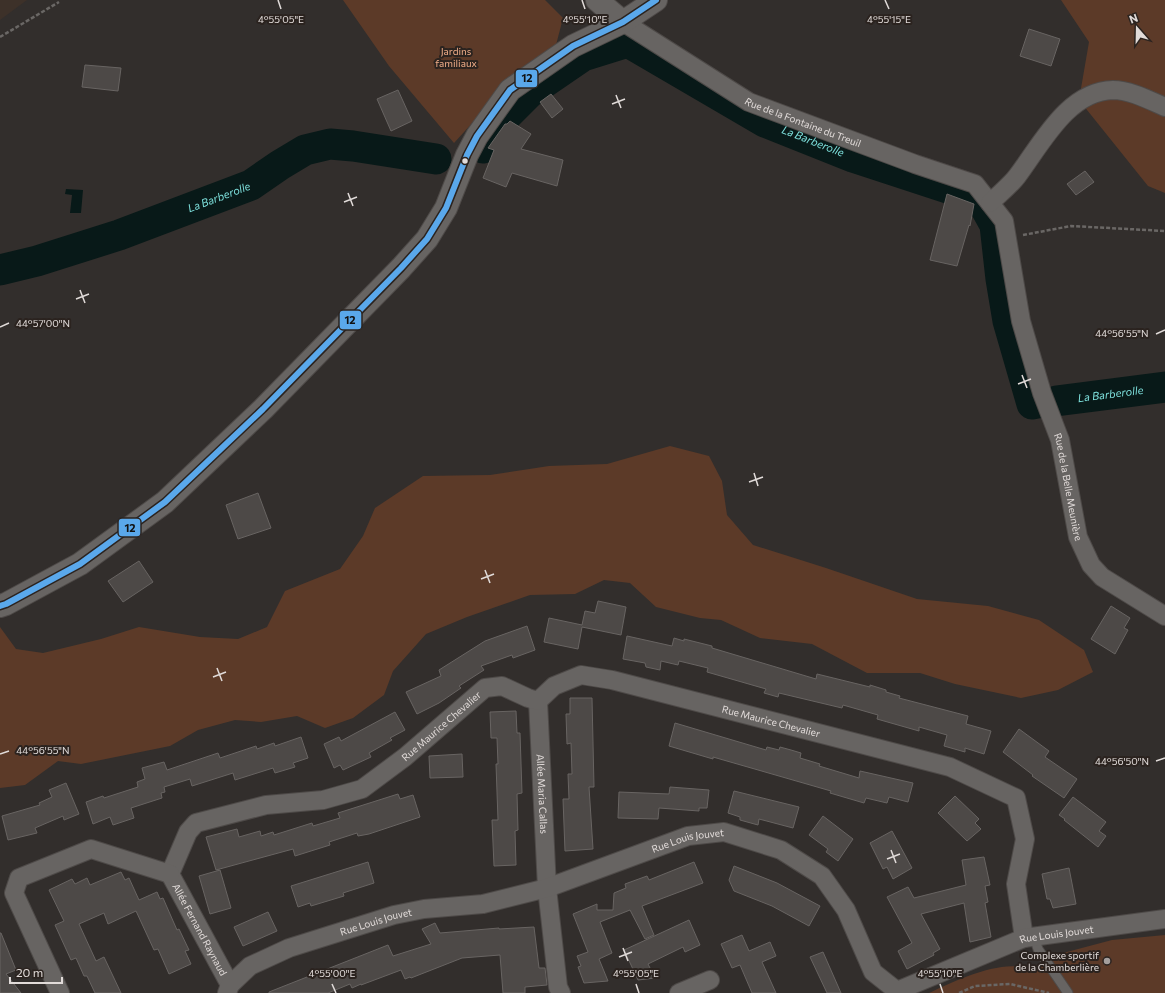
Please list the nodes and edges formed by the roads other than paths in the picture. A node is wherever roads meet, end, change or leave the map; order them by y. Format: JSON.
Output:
{"nodes":[{"id":1,"x":597,"y":0,"type":"edge"},
{"id":2,"x":656,"y":0,"type":"edge"},
{"id":3,"x":623,"y":22,"type":"junction"},
{"id":4,"x":1165,"y":107,"type":"edge"},
{"id":5,"x":990,"y":203,"type":"junction"},
{"id":6,"x":0,"y":606,"type":"edge"},
{"id":7,"x":1165,"y":616,"type":"edge"},
{"id":8,"x":538,"y":701,"type":"junction"},
{"id":9,"x":170,"y":874,"type":"junction"},
{"id":10,"x":547,"y":888,"type":"junction"},
{"id":11,"x":1165,"y":919,"type":"edge"},
{"id":12,"x":1029,"y":938,"type":"junction"},
{"id":13,"x":710,"y":980,"type":"dead end"},
{"id":14,"x":229,"y":989,"type":"edge"},
{"id":15,"x":895,"y":992,"type":"edge"},
{"id":16,"x":60,"y":993,"type":"edge"},
{"id":17,"x":561,"y":993,"type":"edge"},
{"id":18,"x":678,"y":993,"type":"edge"},
{"id":19,"x":1068,"y":993,"type":"edge"}],
"edges":[{"from":1,"to":3,"type":"street"},
{"from":2,"to":3,"type":"street"},
{"from":3,"to":5,"type":"street","name":"Rue de la Fontaine du Treuil"},
{"from":3,"to":6,"type":"street"},
{"from":4,"to":5,"type":"street"},
{"from":5,"to":7,"type":"street","name":"Rue de la Belle Meunière"},
{"from":8,"to":9,"type":"street","name":"Rue Maurice Chevalier"},
{"from":8,"to":10,"type":"street","name":"Allée Maria Callas"},
{"from":8,"to":12,"type":"street","name":"Rue Maurice Chevalier"},
{"from":9,"to":14,"type":"street","name":"Allée Fernand Raynaud"},
{"from":9,"to":16,"type":"street"},
{"from":10,"to":14,"type":"street","name":"Rue Louis Jouvet"},
{"from":10,"to":15,"type":"street","name":"Rue Louis Jouvet"},
{"from":10,"to":17,"type":"street","name":"Allée Maria Callas"},
{"from":11,"to":12,"type":"street","name":"Rue Louis Jouvet"},
{"from":12,"to":15,"type":"street","name":"Rue Louis Jouvet"},
{"from":12,"to":19,"type":"lane"},
{"from":13,"to":18,"type":"street"}]}
